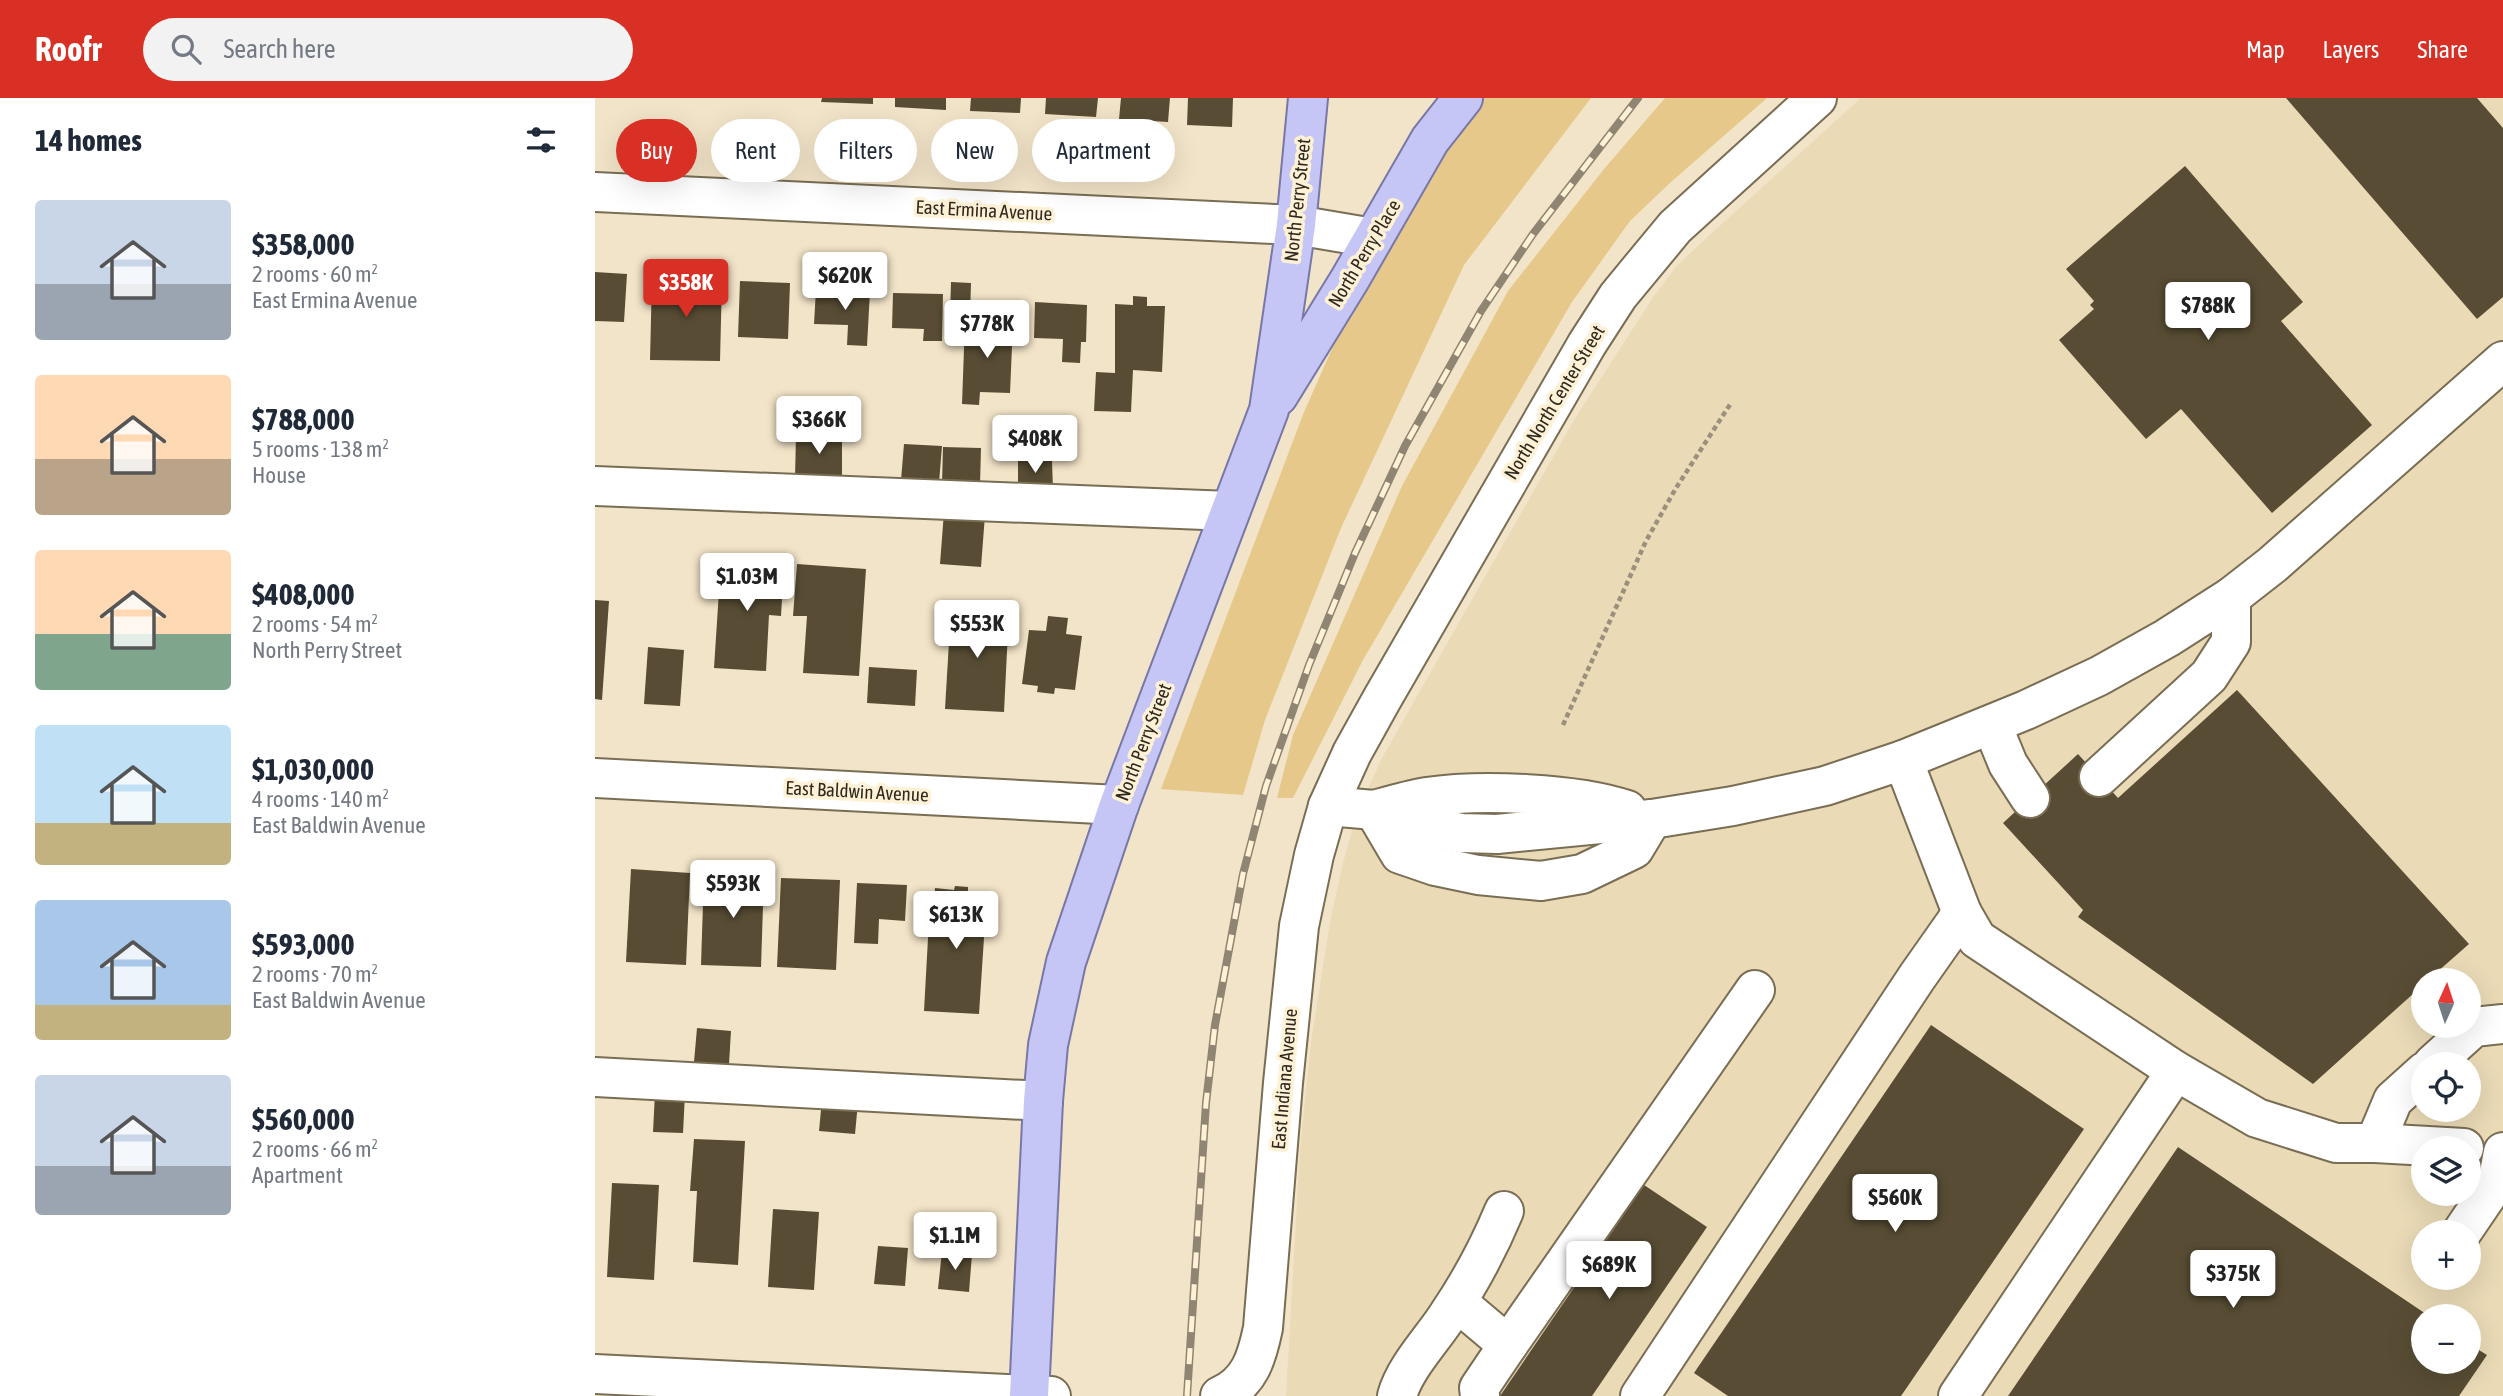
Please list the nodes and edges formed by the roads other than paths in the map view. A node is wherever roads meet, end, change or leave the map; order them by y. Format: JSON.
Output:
{"nodes":[{"id":1,"x":1308,"y":98,"type":"edge"},
{"id":2,"x":1463,"y":98,"type":"edge"},
{"id":3,"x":1817,"y":98,"type":"edge"},
{"id":4,"x":595,"y":191,"type":"edge"},
{"id":5,"x":1296,"y":225,"type":"junction"},
{"id":6,"x":1373,"y":238,"type":"junction"},
{"id":7,"x":2503,"y":361,"type":"edge"},
{"id":8,"x":1269,"y":410,"type":"junction"},
{"id":9,"x":595,"y":486,"type":"edge"},
{"id":10,"x":1230,"y":510,"type":"junction"},
{"id":11,"x":2231,"y":597,"type":"junction"},
{"id":12,"x":1992,"y":725,"type":"junction"},
{"id":13,"x":1352,"y":753,"type":"joint"},
{"id":14,"x":1903,"y":760,"type":"junction"},
{"id":15,"x":2099,"y":777,"type":"dead end"},
{"id":16,"x":595,"y":778,"type":"edge"},
{"id":17,"x":2030,"y":798,"type":"dead end"},
{"id":18,"x":1119,"y":805,"type":"junction"},
{"id":19,"x":1328,"y":806,"type":"junction"},
{"id":20,"x":1374,"y":810,"type":"junction"},
{"id":21,"x":1652,"y":819,"type":"junction"},
{"id":22,"x":1962,"y":913,"type":"junction"},
{"id":23,"x":1755,"y":990,"type":"dead end"},
{"id":24,"x":2503,"y":1024,"type":"edge"},
{"id":25,"x":2446,"y":1052,"type":"edge"},
{"id":26,"x":2176,"y":1071,"type":"junction"},
{"id":27,"x":595,"y":1077,"type":"edge"},
{"id":28,"x":2411,"y":1084,"type":"edge"},
{"id":29,"x":1043,"y":1101,"type":"junction"},
{"id":30,"x":2375,"y":1143,"type":"junction"},
{"id":31,"x":2411,"y":1145,"type":"edge"},
{"id":32,"x":2481,"y":1150,"type":"edge"},
{"id":33,"x":2503,"y":1152,"type":"edge"},
{"id":34,"x":1504,"y":1210,"type":"dead end"},
{"id":35,"x":2470,"y":1220,"type":"edge"},
{"id":36,"x":1457,"y":1302,"type":"junction"},
{"id":37,"x":1508,"y":1345,"type":"junction"},
{"id":38,"x":595,"y":1374,"type":"edge"},
{"id":39,"x":1236,"y":1391,"type":"edge"},
{"id":40,"x":1029,"y":1396,"type":"edge"},
{"id":41,"x":1051,"y":1396,"type":"edge"},
{"id":42,"x":1397,"y":1396,"type":"edge"},
{"id":43,"x":1480,"y":1396,"type":"edge"},
{"id":44,"x":1641,"y":1396,"type":"edge"},
{"id":45,"x":1958,"y":1396,"type":"edge"}],
"edges":[{"from":1,"to":5,"type":"main road","name":"North Perry Street"},
{"from":2,"to":6,"type":"main road","name":"North Perry Place"},
{"from":3,"to":13,"type":"street","name":"North North Center Street"},
{"from":4,"to":5,"type":"street","name":"East Ermina Avenue"},
{"from":5,"to":6,"type":"street","name":"East Ermina Avenue"},
{"from":5,"to":8,"type":"main road","name":"North Perry Street"},
{"from":6,"to":8,"type":"main road","name":"North Perry Place"},
{"from":7,"to":11,"type":"street"},
{"from":8,"to":10,"type":"main road","name":"North Perry Street"},
{"from":9,"to":10,"type":"street"},
{"from":10,"to":18,"type":"main road","name":"North Perry Street"},
{"from":11,"to":12,"type":"street"},
{"from":11,"to":15,"type":"street"},
{"from":12,"to":14,"type":"street"},
{"from":12,"to":17,"type":"street"},
{"from":13,"to":19,"type":"street","name":"East Indiana Avenue"},
{"from":14,"to":21,"type":"street"},
{"from":14,"to":22,"type":"street"},
{"from":16,"to":18,"type":"street","name":"East Baldwin Avenue"},
{"from":18,"to":29,"type":"main road","name":"North Perry Street"},
{"from":19,"to":20,"type":"street"},
{"from":19,"to":39,"type":"street","name":"East Indiana Avenue"},
{"from":20,"to":21,"type":"street"},
{"from":20,"to":21,"type":"street"},
{"from":22,"to":26,"type":"street"},
{"from":22,"to":44,"type":"street"},
{"from":23,"to":37,"type":"street"},
{"from":24,"to":25,"type":"street"},
{"from":26,"to":30,"type":"street"},
{"from":26,"to":45,"type":"street"},
{"from":27,"to":29,"type":"street"},
{"from":28,"to":30,"type":"street"},
{"from":29,"to":40,"type":"main road","name":"North Perry Street"},
{"from":30,"to":31,"type":"street"},
{"from":32,"to":33,"type":"street"},
{"from":33,"to":35,"type":"street"},
{"from":34,"to":36,"type":"street"},
{"from":36,"to":37,"type":"street"},
{"from":36,"to":42,"type":"street"},
{"from":37,"to":43,"type":"street"},
{"from":38,"to":40,"type":"street"},
{"from":40,"to":41,"type":"street"}]}
